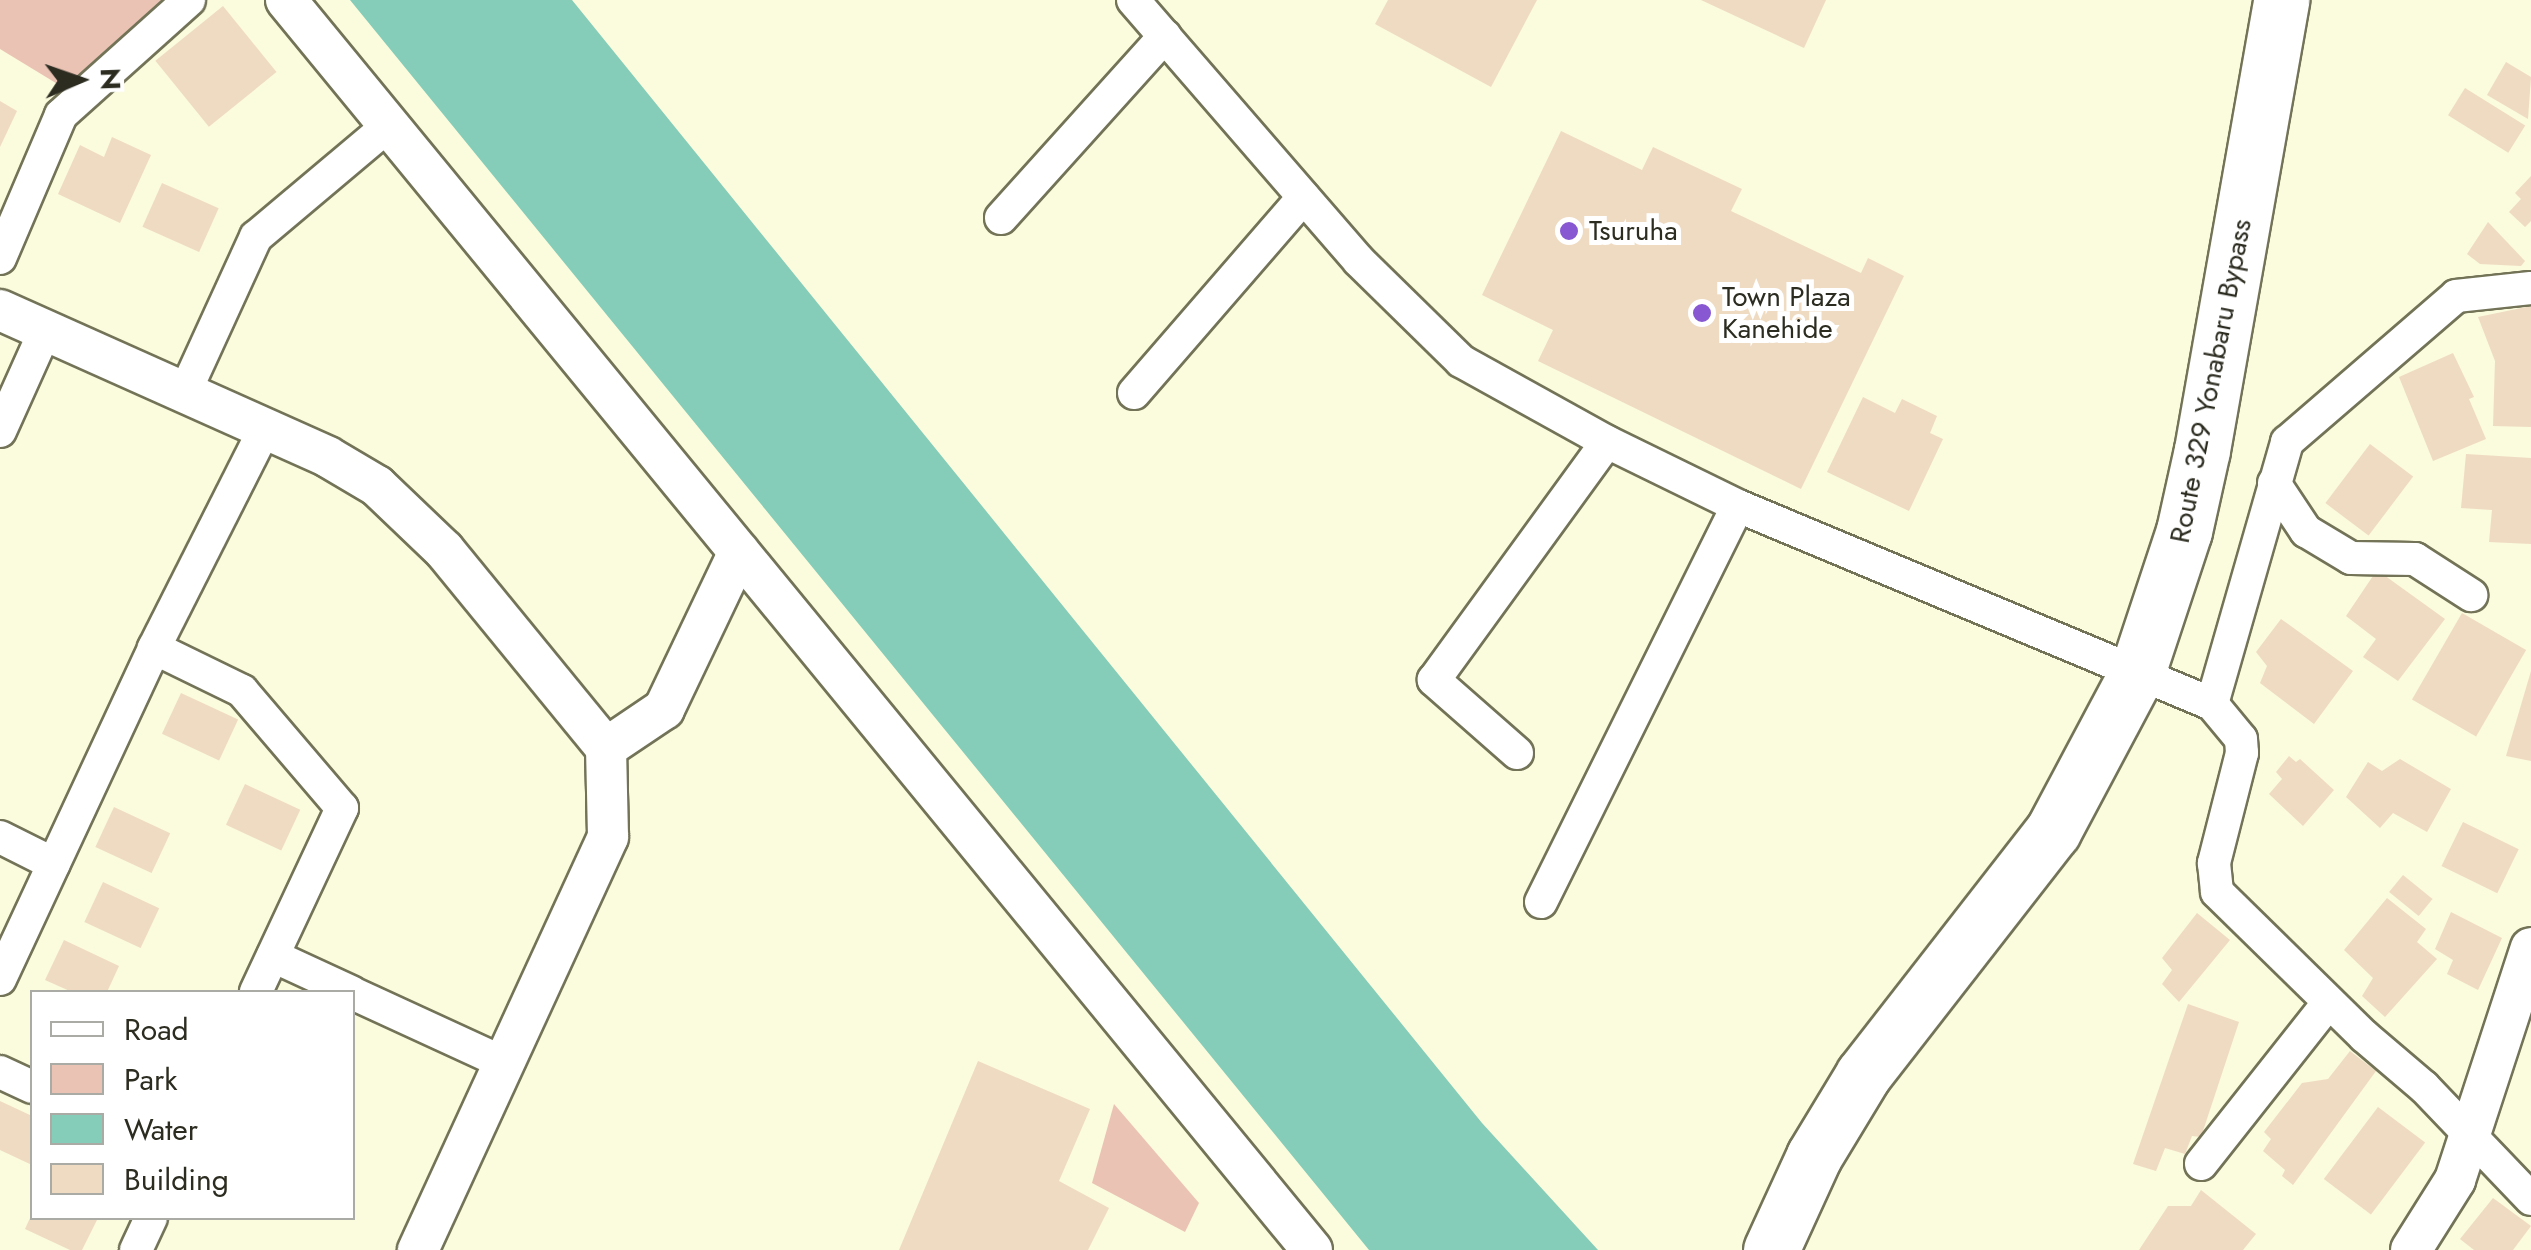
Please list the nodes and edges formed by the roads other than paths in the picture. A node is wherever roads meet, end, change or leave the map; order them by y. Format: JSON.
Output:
{"nodes":[{"id":1,"x":190,"y":0,"type":"edge"},
{"id":2,"x":286,"y":0,"type":"edge"},
{"id":3,"x":1132,"y":0,"type":"edge"},
{"id":4,"x":2281,"y":0,"type":"edge"},
{"id":5,"x":1165,"y":36,"type":"junction"},
{"id":6,"x":389,"y":125,"type":"junction"},
{"id":7,"x":1304,"y":196,"type":"junction"},
{"id":8,"x":1001,"y":218,"type":"dead end"},
{"id":9,"x":0,"y":258,"type":"edge"},
{"id":10,"x":2531,"y":288,"type":"edge"},
{"id":11,"x":0,"y":310,"type":"edge"},
{"id":12,"x":45,"y":331,"type":"junction"},
{"id":13,"x":1134,"y":393,"type":"dead end"},
{"id":14,"x":184,"y":394,"type":"junction"},
{"id":15,"x":264,"y":430,"type":"junction"},
{"id":16,"x":0,"y":431,"type":"edge"},
{"id":17,"x":1608,"y":442,"type":"junction"},
{"id":18,"x":2274,"y":482,"type":"junction"},
{"id":19,"x":1738,"y":506,"type":"junction"},
{"id":20,"x":739,"y":552,"type":"junction"},
{"id":21,"x":2471,"y":596,"type":"dead end"},
{"id":22,"x":154,"y":648,"type":"junction"},
{"id":23,"x":2136,"y":673,"type":"junction"},
{"id":24,"x":2212,"y":704,"type":"junction"},
{"id":25,"x":606,"y":748,"type":"junction"},
{"id":26,"x":1517,"y":753,"type":"dead end"},
{"id":27,"x":0,"y":837,"type":"edge"},
{"id":28,"x":54,"y":864,"type":"junction"},
{"id":29,"x":1541,"y":902,"type":"dead end"},
{"id":30,"x":2531,"y":948,"type":"edge"},
{"id":31,"x":273,"y":956,"type":"junction"},
{"id":32,"x":0,"y":979,"type":"edge"},
{"id":33,"x":257,"y":990,"type":"edge"},
{"id":34,"x":346,"y":990,"type":"edge"},
{"id":35,"x":355,"y":994,"type":"edge"},
{"id":36,"x":2330,"y":1002,"type":"junction"},
{"id":37,"x":504,"y":1063,"type":"junction"},
{"id":38,"x":0,"y":1072,"type":"edge"},
{"id":39,"x":30,"y":1086,"type":"edge"},
{"id":40,"x":2471,"y":1134,"type":"junction"},
{"id":41,"x":2201,"y":1164,"type":"dead end"},
{"id":42,"x":2531,"y":1199,"type":"edge"},
{"id":43,"x":150,"y":1220,"type":"edge"},
{"id":44,"x":136,"y":1250,"type":"edge"},
{"id":45,"x":418,"y":1250,"type":"edge"},
{"id":46,"x":1312,"y":1250,"type":"edge"},
{"id":47,"x":1771,"y":1250,"type":"edge"},
{"id":48,"x":2410,"y":1250,"type":"edge"}],
"edges":[{"from":1,"to":9,"type":"street"},
{"from":2,"to":6,"type":"street"},
{"from":3,"to":5,"type":"street"},
{"from":4,"to":23,"type":"highway","name":"Route 329 Yonabaru Bypass"},
{"from":5,"to":7,"type":"street"},
{"from":5,"to":8,"type":"street"},
{"from":6,"to":14,"type":"street"},
{"from":6,"to":20,"type":"street"},
{"from":7,"to":13,"type":"street"},
{"from":7,"to":17,"type":"street"},
{"from":10,"to":18,"type":"street"},
{"from":11,"to":12,"type":"street"},
{"from":12,"to":14,"type":"street"},
{"from":12,"to":16,"type":"street"},
{"from":14,"to":15,"type":"street"},
{"from":15,"to":22,"type":"street"},
{"from":15,"to":25,"type":"street"},
{"from":17,"to":19,"type":"street"},
{"from":17,"to":26,"type":"street"},
{"from":18,"to":21,"type":"street"},
{"from":18,"to":24,"type":"street"},
{"from":19,"to":23,"type":"street"},
{"from":19,"to":29,"type":"street"},
{"from":20,"to":25,"type":"street"},
{"from":20,"to":46,"type":"street"},
{"from":22,"to":28,"type":"street"},
{"from":22,"to":31,"type":"street"},
{"from":23,"to":24,"type":"street"},
{"from":23,"to":47,"type":"highway","name":"Route 329 Yonabaru Bypass"},
{"from":24,"to":36,"type":"street"},
{"from":25,"to":37,"type":"street"},
{"from":27,"to":28,"type":"street"},
{"from":28,"to":32,"type":"street"},
{"from":30,"to":40,"type":"street"},
{"from":31,"to":33,"type":"street"},
{"from":31,"to":34,"type":"street"},
{"from":35,"to":37,"type":"street"},
{"from":36,"to":40,"type":"street"},
{"from":36,"to":41,"type":"street"},
{"from":37,"to":45,"type":"street"},
{"from":38,"to":39,"type":"street"},
{"from":40,"to":42,"type":"street"},
{"from":40,"to":48,"type":"street"},
{"from":43,"to":44,"type":"street"}]}
